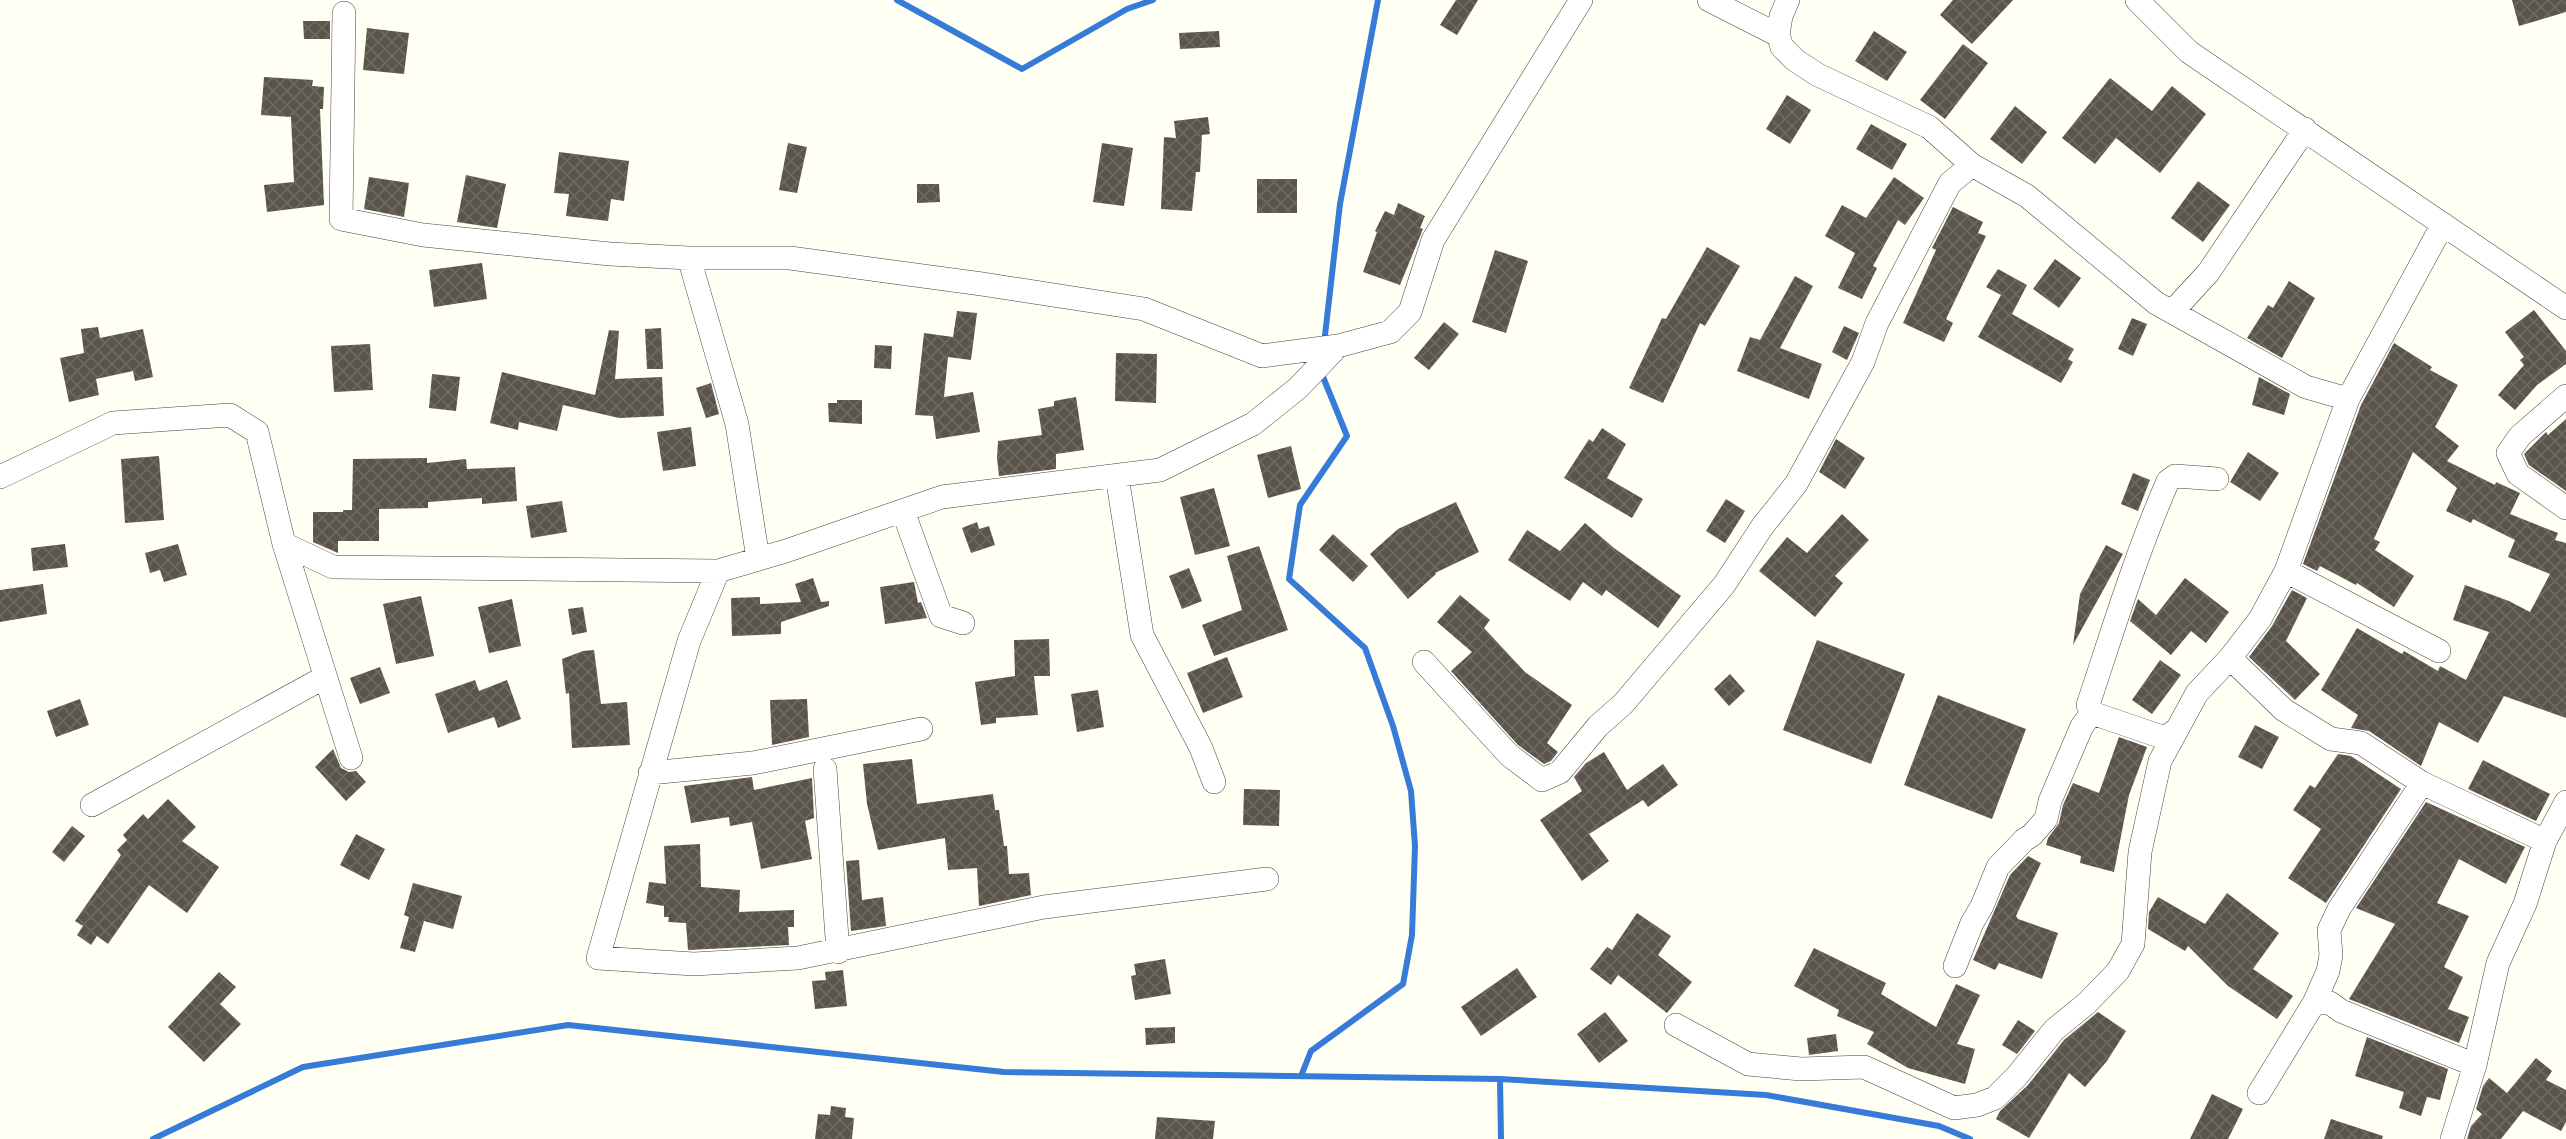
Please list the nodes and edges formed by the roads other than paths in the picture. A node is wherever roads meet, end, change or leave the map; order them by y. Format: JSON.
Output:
{"nodes":[{"id":1,"x":1581,"y":0,"type":"edge"},
{"id":2,"x":1709,"y":0,"type":"edge"},
{"id":3,"x":1788,"y":0,"type":"edge"},
{"id":4,"x":2137,"y":0,"type":"edge"},
{"id":5,"x":344,"y":13,"type":"dead end"},
{"id":6,"x":1778,"y":35,"type":"junction"},
{"id":7,"x":2305,"y":129,"type":"junction"},
{"id":8,"x":1972,"y":165,"type":"junction"},
{"id":9,"x":2443,"y":224,"type":"junction"},
{"id":10,"x":689,"y":258,"type":"junction"},
{"id":11,"x":2566,"y":308,"type":"edge"},
{"id":12,"x":2172,"y":312,"type":"junction"},
{"id":13,"x":1338,"y":346,"type":"junction"},
{"id":14,"x":2566,"y":396,"type":"edge"},
{"id":15,"x":2348,"y":399,"type":"junction"},
{"id":16,"x":1117,"y":476,"type":"junction"},
{"id":17,"x":0,"y":477,"type":"edge"},
{"id":18,"x":2217,"y":479,"type":"dead end"},
{"id":19,"x":2566,"y":509,"type":"edge"},
{"id":20,"x":903,"y":511,"type":"junction"},
{"id":21,"x":284,"y":544,"type":"junction"},
{"id":22,"x":758,"y":559,"type":"junction"},
{"id":23,"x":718,"y":571,"type":"junction"},
{"id":24,"x":2286,"y":571,"type":"junction"},
{"id":25,"x":963,"y":623,"type":"dead end"},
{"id":26,"x":2439,"y":651,"type":"dead end"},
{"id":27,"x":2230,"y":658,"type":"junction"},
{"id":28,"x":1424,"y":662,"type":"dead end"},
{"id":29,"x":325,"y":677,"type":"junction"},
{"id":30,"x":2092,"y":713,"type":"junction"},
{"id":31,"x":921,"y":729,"type":"dead end"},
{"id":32,"x":2176,"y":730,"type":"junction"},
{"id":33,"x":351,"y":758,"type":"dead end"},
{"id":34,"x":825,"y":769,"type":"dead end"},
{"id":35,"x":650,"y":774,"type":"junction"},
{"id":36,"x":1214,"y":782,"type":"dead end"},
{"id":37,"x":2422,"y":783,"type":"junction"},
{"id":38,"x":2566,"y":802,"type":"edge"},
{"id":39,"x":92,"y":804,"type":"dead end"},
{"id":40,"x":2545,"y":841,"type":"junction"},
{"id":41,"x":1267,"y":879,"type":"dead end"},
{"id":42,"x":838,"y":952,"type":"junction"},
{"id":43,"x":1955,"y":966,"type":"dead end"},
{"id":44,"x":2314,"y":1003,"type":"junction"},
{"id":45,"x":1676,"y":1025,"type":"dead end"},
{"id":46,"x":2475,"y":1065,"type":"junction"},
{"id":47,"x":2259,"y":1093,"type":"dead end"},
{"id":48,"x":2452,"y":1139,"type":"edge"}],
"edges":[{"from":1,"to":13,"type":"street"},
{"from":2,"to":6,"type":"street"},
{"from":3,"to":6,"type":"street"},
{"from":4,"to":7,"type":"street"},
{"from":5,"to":10,"type":"street"},
{"from":6,"to":8,"type":"street"},
{"from":7,"to":9,"type":"street"},
{"from":7,"to":12,"type":"street"},
{"from":8,"to":12,"type":"street"},
{"from":8,"to":28,"type":"street"},
{"from":9,"to":11,"type":"street"},
{"from":9,"to":15,"type":"street"},
{"from":10,"to":13,"type":"street"},
{"from":10,"to":22,"type":"street"},
{"from":12,"to":15,"type":"street"},
{"from":13,"to":16,"type":"street"},
{"from":14,"to":19,"type":"street"},
{"from":15,"to":24,"type":"street"},
{"from":16,"to":20,"type":"street"},
{"from":16,"to":36,"type":"street"},
{"from":17,"to":21,"type":"street"},
{"from":18,"to":30,"type":"street"},
{"from":20,"to":22,"type":"street"},
{"from":20,"to":25,"type":"street"},
{"from":21,"to":23,"type":"street"},
{"from":21,"to":29,"type":"street"},
{"from":22,"to":23,"type":"street"},
{"from":23,"to":35,"type":"street"},
{"from":24,"to":26,"type":"street"},
{"from":24,"to":27,"type":"street"},
{"from":27,"to":32,"type":"street"},
{"from":27,"to":37,"type":"street"},
{"from":29,"to":33,"type":"street"},
{"from":29,"to":39,"type":"street"},
{"from":30,"to":32,"type":"street"},
{"from":30,"to":43,"type":"street"},
{"from":31,"to":35,"type":"street"},
{"from":32,"to":45,"type":"street"},
{"from":34,"to":42,"type":"street"},
{"from":35,"to":42,"type":"street"},
{"from":37,"to":40,"type":"street"},
{"from":37,"to":44,"type":"street"},
{"from":38,"to":40,"type":"street"},
{"from":40,"to":46,"type":"street"},
{"from":41,"to":42,"type":"street"},
{"from":44,"to":46,"type":"street"},
{"from":44,"to":47,"type":"street"},
{"from":46,"to":48,"type":"street"}]}
